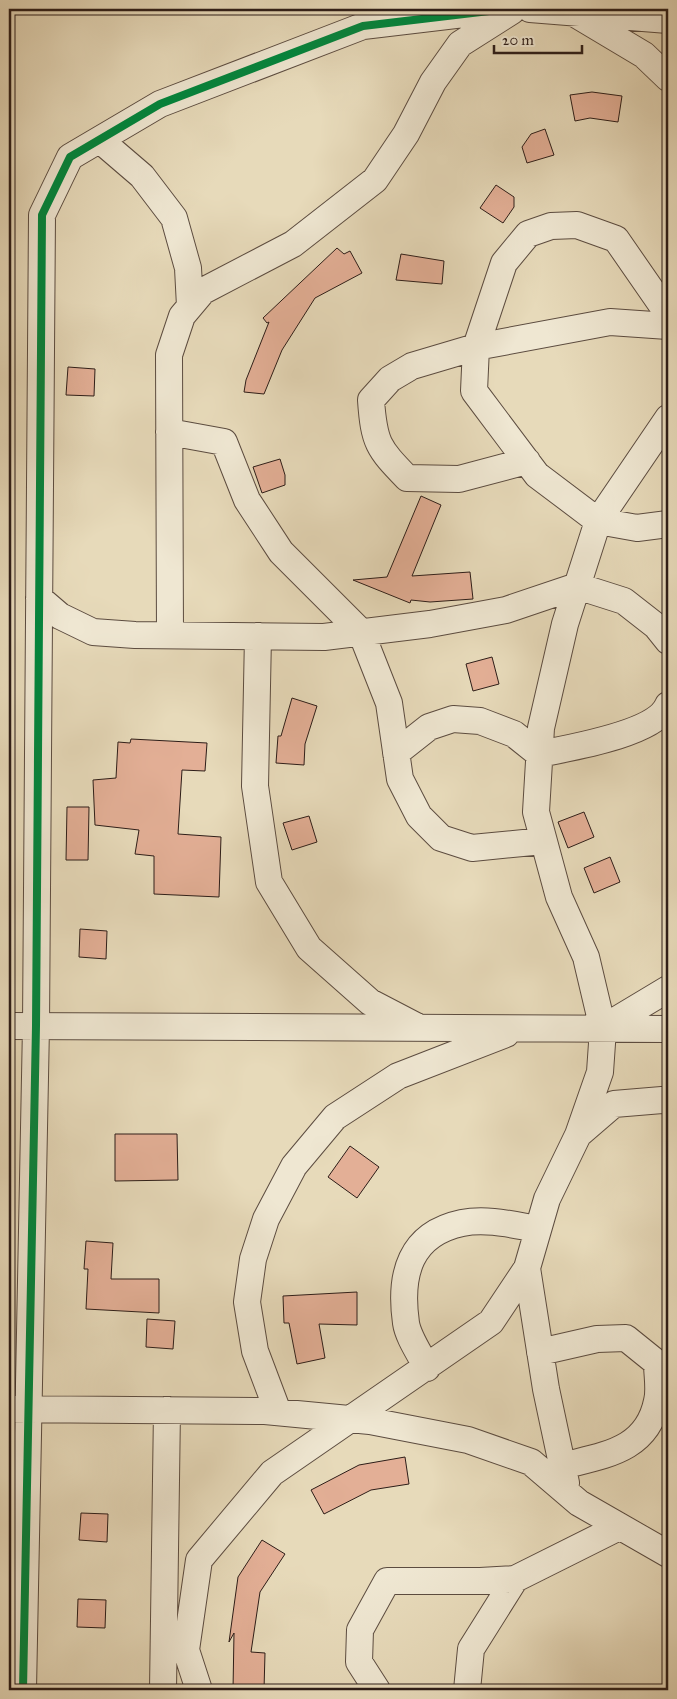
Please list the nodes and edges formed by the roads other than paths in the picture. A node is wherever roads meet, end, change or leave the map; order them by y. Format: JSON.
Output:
{"nodes":[{"id":1,"x":506,"y":9,"type":"edge"},
{"id":2,"x":514,"y":9,"type":"edge"},
{"id":3,"x":530,"y":9,"type":"edge"},
{"id":4,"x":572,"y":12,"type":"junction"},
{"id":5,"x":668,"y":20,"type":"edge"},
{"id":6,"x":668,"y":78,"type":"edge"},
{"id":7,"x":100,"y":140,"type":"junction"},
{"id":8,"x":190,"y":306,"type":"junction"},
{"id":9,"x":668,"y":314,"type":"edge"},
{"id":10,"x":668,"y":326,"type":"edge"},
{"id":11,"x":476,"y":347,"type":"junction"},
{"id":12,"x":668,"y":418,"type":"edge"},
{"id":13,"x":169,"y":432,"type":"junction"},
{"id":14,"x":526,"y":461,"type":"junction"},
{"id":15,"x":598,"y":521,"type":"junction"},
{"id":16,"x":668,"y":524,"type":"edge"},
{"id":17,"x":577,"y":586,"type":"junction"},
{"id":18,"x":39,"y":598,"type":"junction"},
{"id":19,"x":361,"y":632,"type":"junction"},
{"id":20,"x":170,"y":635,"type":"junction"},
{"id":21,"x":258,"y":636,"type":"junction"},
{"id":22,"x":668,"y":641,"type":"edge"},
{"id":23,"x":668,"y":705,"type":"edge"},
{"id":24,"x":396,"y":753,"type":"junction"},
{"id":25,"x":540,"y":754,"type":"junction"},
{"id":26,"x":543,"y":840,"type":"junction"},
{"id":27,"x":668,"y":989,"type":"edge"},
{"id":28,"x":9,"y":1026,"type":"edge"},
{"id":29,"x":36,"y":1026,"type":"junction"},
{"id":30,"x":419,"y":1028,"type":"junction"},
{"id":31,"x":521,"y":1028,"type":"junction"},
{"id":32,"x":603,"y":1028,"type":"junction"},
{"id":33,"x":668,"y":1029,"type":"edge"},
{"id":34,"x":668,"y":1101,"type":"edge"},
{"id":35,"x":578,"y":1135,"type":"junction"},
{"id":36,"x":538,"y":1230,"type":"junction"},
{"id":37,"x":527,"y":1268,"type":"junction"},
{"id":38,"x":540,"y":1352,"type":"junction"},
{"id":39,"x":427,"y":1368,"type":"junction"},
{"id":40,"x":19,"y":1409,"type":"edge"},
{"id":41,"x":166,"y":1410,"type":"junction"},
{"id":42,"x":278,"y":1412,"type":"junction"},
{"id":43,"x":348,"y":1419,"type":"junction"},
{"id":44,"x":562,"y":1466,"type":"junction"},
{"id":45,"x":568,"y":1494,"type":"junction"},
{"id":46,"x":619,"y":1527,"type":"junction"},
{"id":47,"x":668,"y":1554,"type":"edge"},
{"id":48,"x":515,"y":1579,"type":"junction"},
{"id":49,"x":23,"y":1690,"type":"edge"},
{"id":50,"x":163,"y":1690,"type":"edge"},
{"id":51,"x":198,"y":1690,"type":"edge"},
{"id":52,"x":376,"y":1690,"type":"edge"},
{"id":53,"x":467,"y":1690,"type":"edge"}],
"edges":[{"from":1,"to":7,"type":"street"},
{"from":2,"to":8,"type":"street"},
{"from":3,"to":4,"type":"street"},
{"from":4,"to":5,"type":"street"},
{"from":4,"to":6,"type":"street"},
{"from":7,"to":8,"type":"street"},
{"from":7,"to":18,"type":"street"},
{"from":8,"to":13,"type":"street"},
{"from":9,"to":11,"type":"street"},
{"from":10,"to":11,"type":"street"},
{"from":11,"to":14,"type":"street"},
{"from":11,"to":14,"type":"street"},
{"from":12,"to":15,"type":"street"},
{"from":13,"to":19,"type":"street"},
{"from":13,"to":20,"type":"street"},
{"from":14,"to":15,"type":"street"},
{"from":15,"to":16,"type":"street"},
{"from":15,"to":17,"type":"street"},
{"from":17,"to":19,"type":"street"},
{"from":17,"to":22,"type":"street"},
{"from":17,"to":25,"type":"street"},
{"from":18,"to":20,"type":"street"},
{"from":18,"to":29,"type":"street"},
{"from":19,"to":21,"type":"street"},
{"from":19,"to":24,"type":"street"},
{"from":20,"to":21,"type":"street"},
{"from":21,"to":30,"type":"street"},
{"from":23,"to":25,"type":"street"},
{"from":24,"to":25,"type":"street"},
{"from":24,"to":26,"type":"street"},
{"from":25,"to":26,"type":"street"},
{"from":26,"to":32,"type":"street"},
{"from":27,"to":32,"type":"street"},
{"from":28,"to":29,"type":"street"},
{"from":29,"to":30,"type":"street"},
{"from":29,"to":40,"type":"street"},
{"from":30,"to":31,"type":"street"},
{"from":31,"to":32,"type":"street"},
{"from":31,"to":42,"type":"street"},
{"from":32,"to":33,"type":"street"},
{"from":32,"to":35,"type":"street"},
{"from":34,"to":35,"type":"street"},
{"from":35,"to":36,"type":"street"},
{"from":36,"to":37,"type":"street"},
{"from":36,"to":39,"type":"street"},
{"from":37,"to":38,"type":"street"},
{"from":37,"to":39,"type":"street"},
{"from":38,"to":44,"type":"street"},
{"from":38,"to":44,"type":"street"},
{"from":39,"to":43,"type":"street"},
{"from":40,"to":41,"type":"street"},
{"from":40,"to":49,"type":"street"},
{"from":41,"to":42,"type":"street"},
{"from":41,"to":50,"type":"street"},
{"from":42,"to":43,"type":"street"},
{"from":43,"to":45,"type":"street"},
{"from":43,"to":51,"type":"street"},
{"from":44,"to":45,"type":"street"},
{"from":45,"to":46,"type":"street"},
{"from":46,"to":47,"type":"street"},
{"from":46,"to":48,"type":"street"},
{"from":48,"to":52,"type":"street"},
{"from":48,"to":53,"type":"street"}]}
